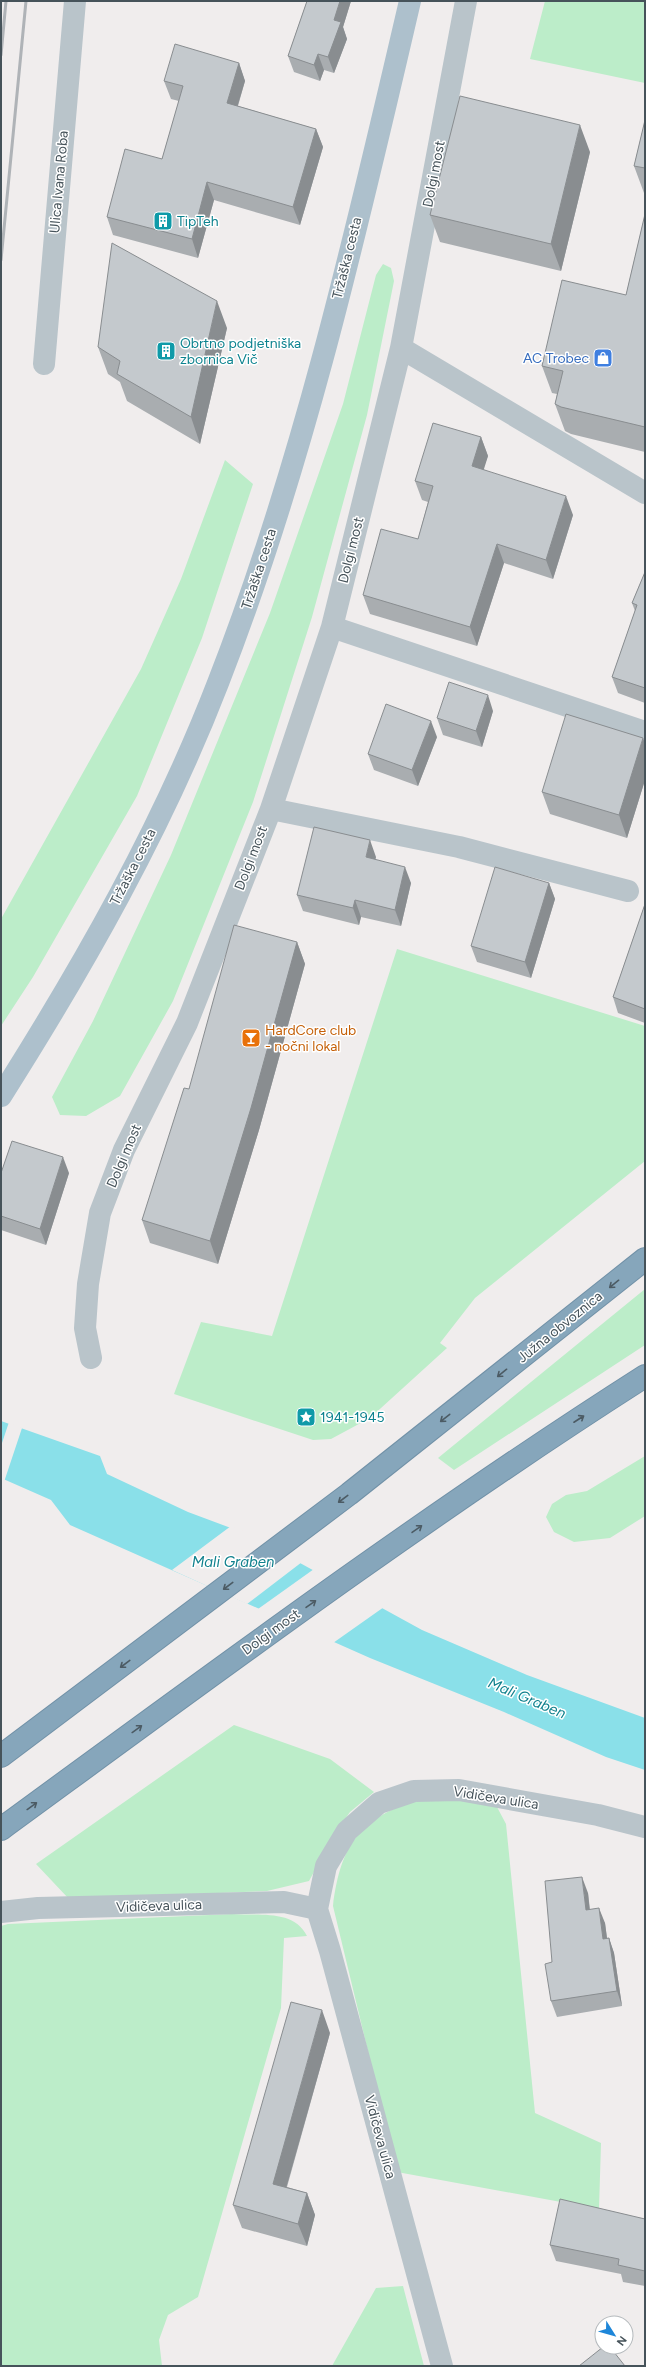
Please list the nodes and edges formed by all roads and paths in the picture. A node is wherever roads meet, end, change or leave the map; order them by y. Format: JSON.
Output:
{"nodes":[{"id":1,"x":75,"y":1,"type":"edge"},
{"id":2,"x":410,"y":1,"type":"edge"},
{"id":3,"x":466,"y":1,"type":"edge"},
{"id":4,"x":401,"y":348,"type":"junction"},
{"id":5,"x":44,"y":364,"type":"dead end"},
{"id":6,"x":645,"y":493,"type":"edge"},
{"id":7,"x":332,"y":627,"type":"junction"},
{"id":8,"x":645,"y":732,"type":"edge"},
{"id":9,"x":271,"y":809,"type":"junction"},
{"id":10,"x":628,"y":891,"type":"dead end"},
{"id":11,"x":1,"y":1096,"type":"edge"},
{"id":12,"x":645,"y":1259,"type":"edge"},
{"id":13,"x":90,"y":1358,"type":"dead end"},
{"id":14,"x":645,"y":1376,"type":"edge"},
{"id":15,"x":1,"y":1756,"type":"edge"},
{"id":16,"x":645,"y":1827,"type":"edge"},
{"id":17,"x":1,"y":1829,"type":"edge"},
{"id":18,"x":317,"y":1909,"type":"junction"},
{"id":19,"x":1,"y":1912,"type":"edge"},
{"id":20,"x":442,"y":2366,"type":"edge"}],
"edges":[{"from":1,"to":5,"type":"street","name":"Ulica Ivana Roba"},
{"from":2,"to":11,"type":"main road","name":"Tržaška cesta"},
{"from":3,"to":4,"type":"street","name":"Dolgi most"},
{"from":4,"to":6,"type":"street"},
{"from":4,"to":7,"type":"street","name":"Dolgi most"},
{"from":7,"to":8,"type":"street"},
{"from":7,"to":9,"type":"street","name":"Dolgi most"},
{"from":9,"to":10,"type":"street"},
{"from":9,"to":13,"type":"street","name":"Dolgi most"},
{"from":12,"to":15,"type":"highway","name":"Južna obvoznica","one_way":true},
{"from":17,"to":14,"type":"highway","name":"Dolgi most","one_way":true},
{"from":16,"to":18,"type":"street","name":"Vidičeva ulica"},
{"from":18,"to":19,"type":"street","name":"Vidičeva ulica"},
{"from":18,"to":20,"type":"street","name":"Vidičeva ulica"}]}
